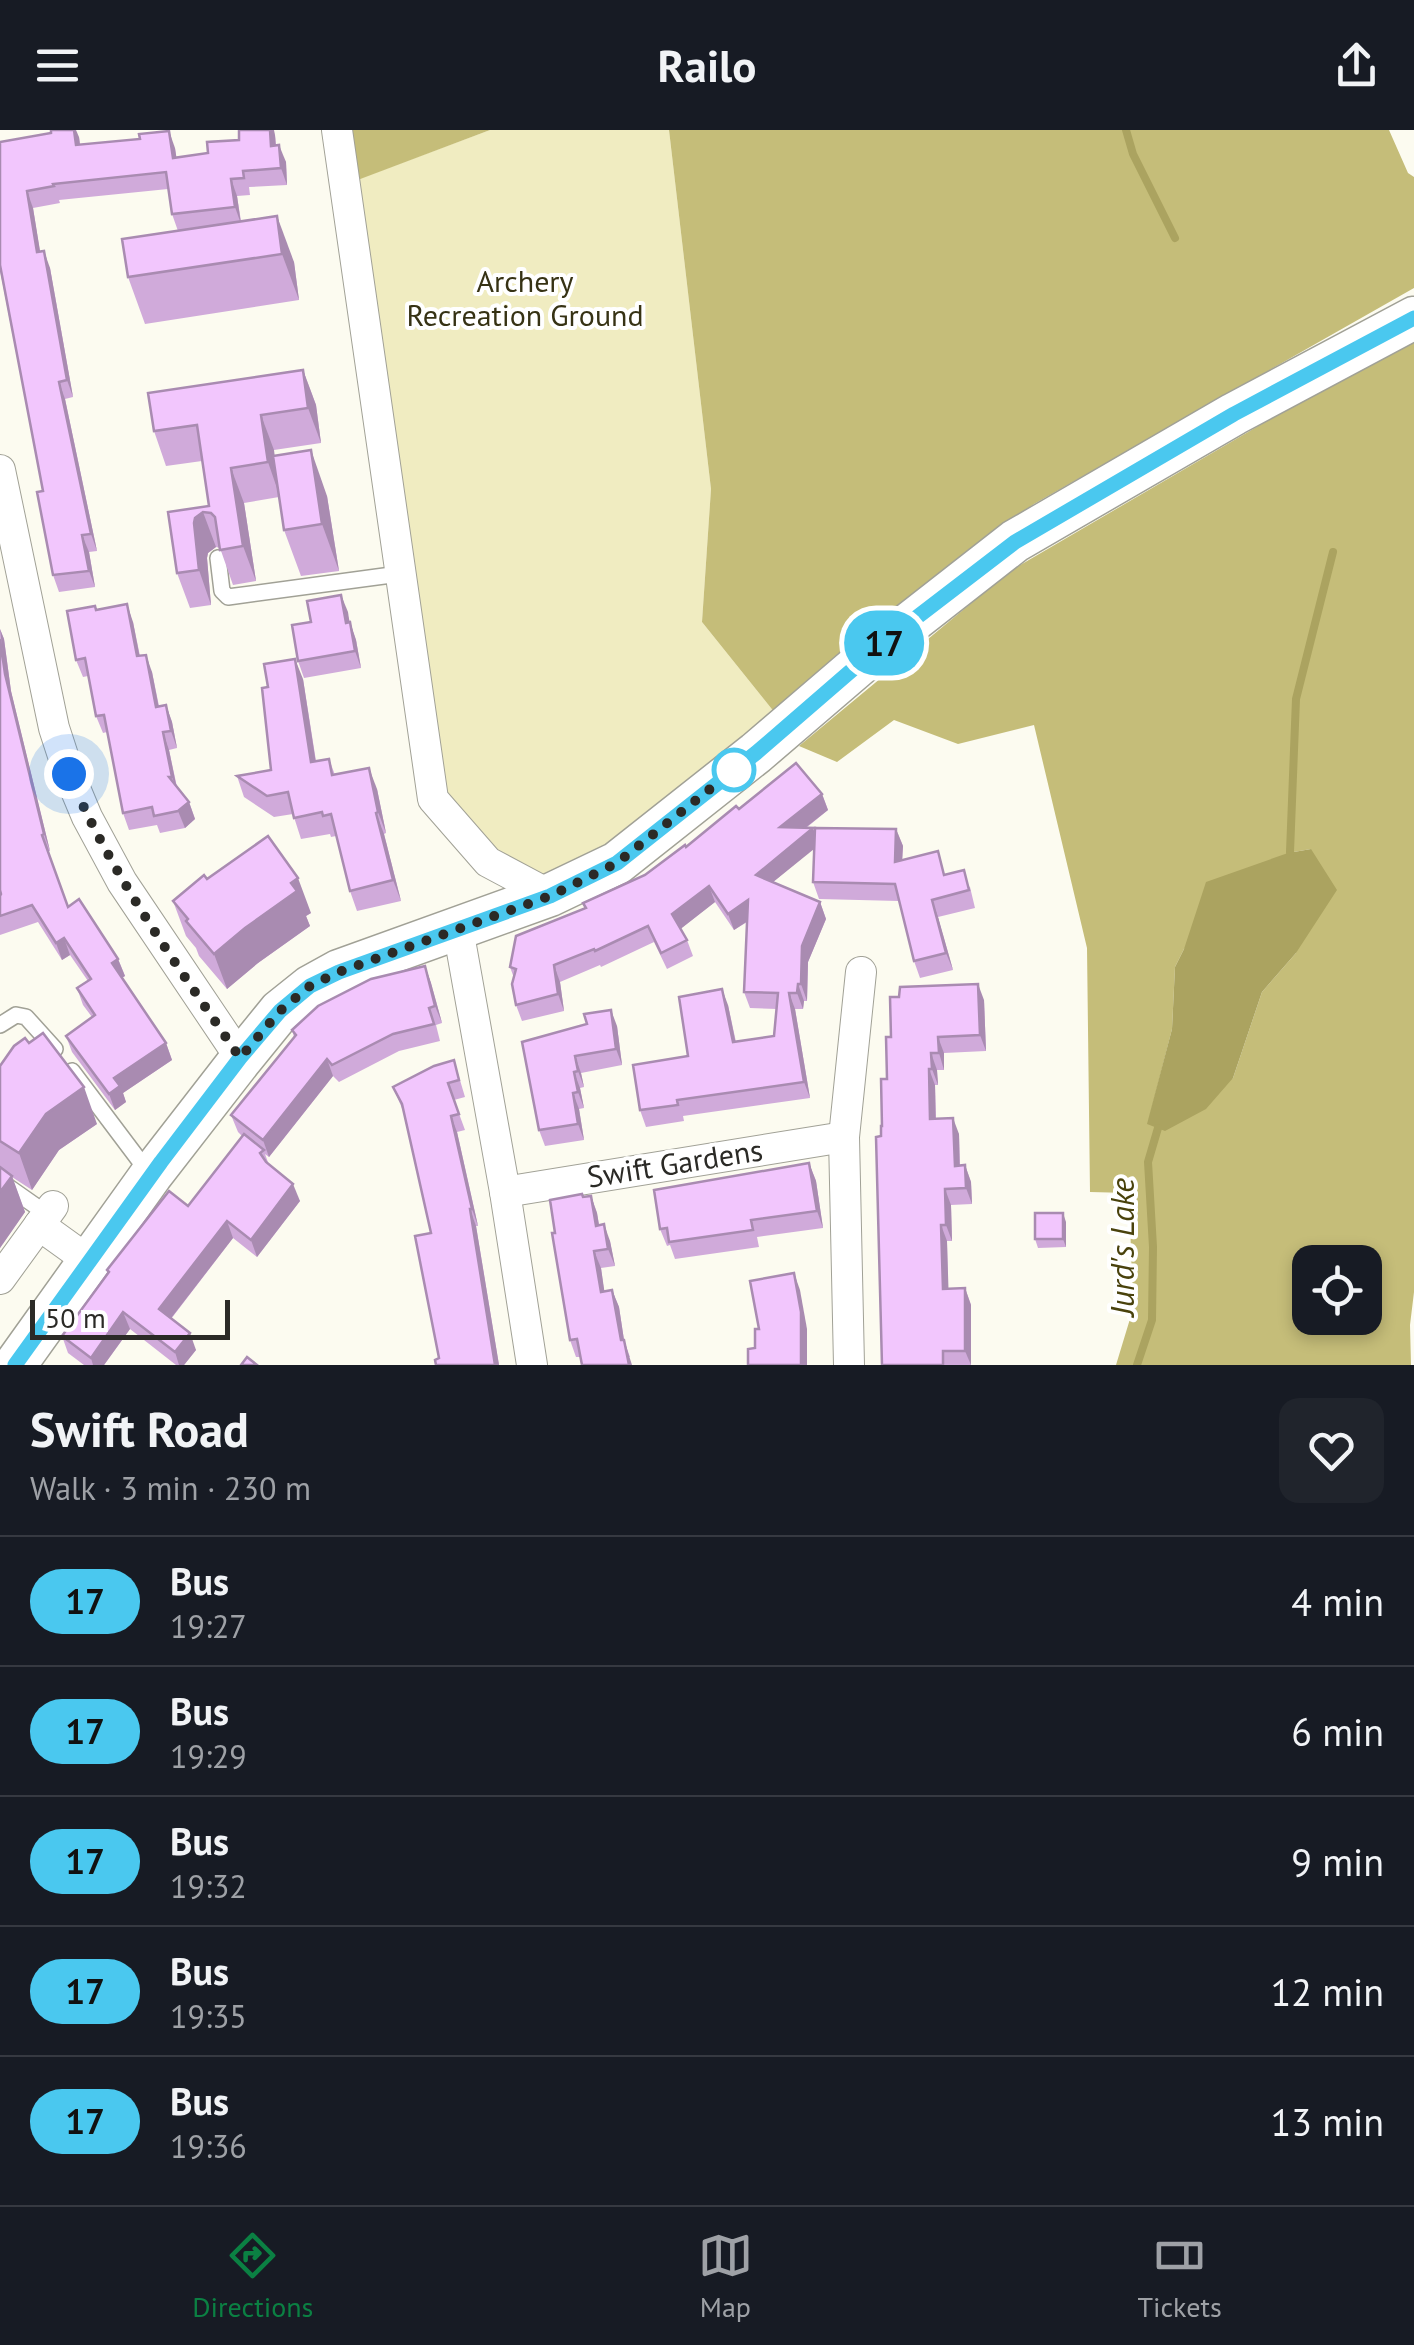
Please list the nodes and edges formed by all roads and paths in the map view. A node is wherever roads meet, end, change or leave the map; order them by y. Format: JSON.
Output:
{"nodes":[{"id":1,"x":337,"y":130,"type":"edge"},
{"id":2,"x":1414,"y":318,"type":"edge"},
{"id":3,"x":0,"y":470,"type":"edge"},
{"id":4,"x":5,"y":528,"type":"edge"},
{"id":5,"x":218,"y":558,"type":"edge"},
{"id":6,"x":400,"y":574,"type":"junction"},
{"id":7,"x":550,"y":896,"type":"junction"},
{"id":8,"x":458,"y":929,"type":"junction"},
{"id":9,"x":860,"y":972,"type":"dead end"},
{"id":10,"x":0,"y":1025,"type":"edge"},
{"id":11,"x":240,"y":1058,"type":"junction"},
{"id":12,"x":844,"y":1137,"type":"junction"},
{"id":13,"x":151,"y":1175,"type":"junction"},
{"id":14,"x":0,"y":1181,"type":"edge"},
{"id":15,"x":506,"y":1192,"type":"junction"},
{"id":16,"x":46,"y":1215,"type":"junction"},
{"id":17,"x":89,"y":1261,"type":"junction"},
{"id":18,"x":0,"y":1279,"type":"edge"},
{"id":19,"x":15,"y":1365,"type":"edge"},
{"id":20,"x":532,"y":1365,"type":"edge"},
{"id":21,"x":849,"y":1365,"type":"edge"}],
"edges":[{"from":1,"to":6,"type":"street"},
{"from":2,"to":7,"type":"street"},
{"from":3,"to":4,"type":"street"},
{"from":4,"to":11,"type":"street"},
{"from":5,"to":6,"type":"lane"},
{"from":6,"to":7,"type":"street"},
{"from":7,"to":8,"type":"street"},
{"from":8,"to":11,"type":"street"},
{"from":8,"to":15,"type":"street"},
{"from":9,"to":12,"type":"street"},
{"from":10,"to":13,"type":"lane"},
{"from":11,"to":13,"type":"street"},
{"from":12,"to":15,"type":"street","name":"Swift Gardens"},
{"from":12,"to":21,"type":"street"},
{"from":13,"to":17,"type":"street"},
{"from":14,"to":16,"type":"lane"},
{"from":15,"to":20,"type":"street"},
{"from":16,"to":17,"type":"street"},
{"from":16,"to":18,"type":"street"},
{"from":17,"to":19,"type":"street"}]}
